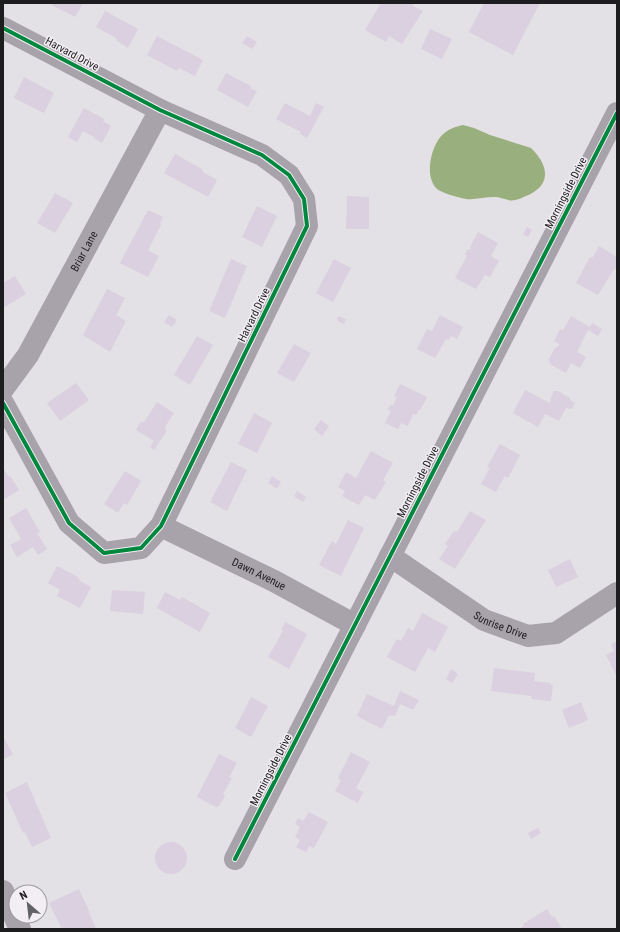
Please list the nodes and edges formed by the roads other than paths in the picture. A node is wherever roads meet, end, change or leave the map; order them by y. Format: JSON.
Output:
{"nodes":[{"id":1,"x":3,"y":28,"type":"edge"},
{"id":2,"x":160,"y":110,"type":"junction"},
{"id":3,"x":617,"y":113,"type":"edge"},
{"id":4,"x":3,"y":389,"type":"edge"},
{"id":5,"x":3,"y":403,"type":"edge"},
{"id":6,"x":161,"y":526,"type":"junction"},
{"id":7,"x":390,"y":556,"type":"junction"},
{"id":8,"x":617,"y":593,"type":"edge"},
{"id":9,"x":355,"y":625,"type":"junction"},
{"id":10,"x":235,"y":859,"type":"dead end"},
{"id":11,"x":3,"y":891,"type":"edge"},
{"id":12,"x":20,"y":929,"type":"edge"}],
"edges":[{"from":1,"to":2,"type":"street","name":"Harvard Drive"},
{"from":2,"to":4,"type":"street","name":"Briar Lane"},
{"from":2,"to":6,"type":"street","name":"Harvard Drive"},
{"from":3,"to":7,"type":"street","name":"Morningside Drive"},
{"from":5,"to":6,"type":"street","name":"Harvard Drive"},
{"from":6,"to":9,"type":"street","name":"Dawn Avenue"},
{"from":7,"to":8,"type":"street","name":"Sunrise Drive"},
{"from":7,"to":9,"type":"street","name":"Morningside Drive"},
{"from":9,"to":10,"type":"street","name":"Morningside Drive"},
{"from":11,"to":12,"type":"street"}]}
